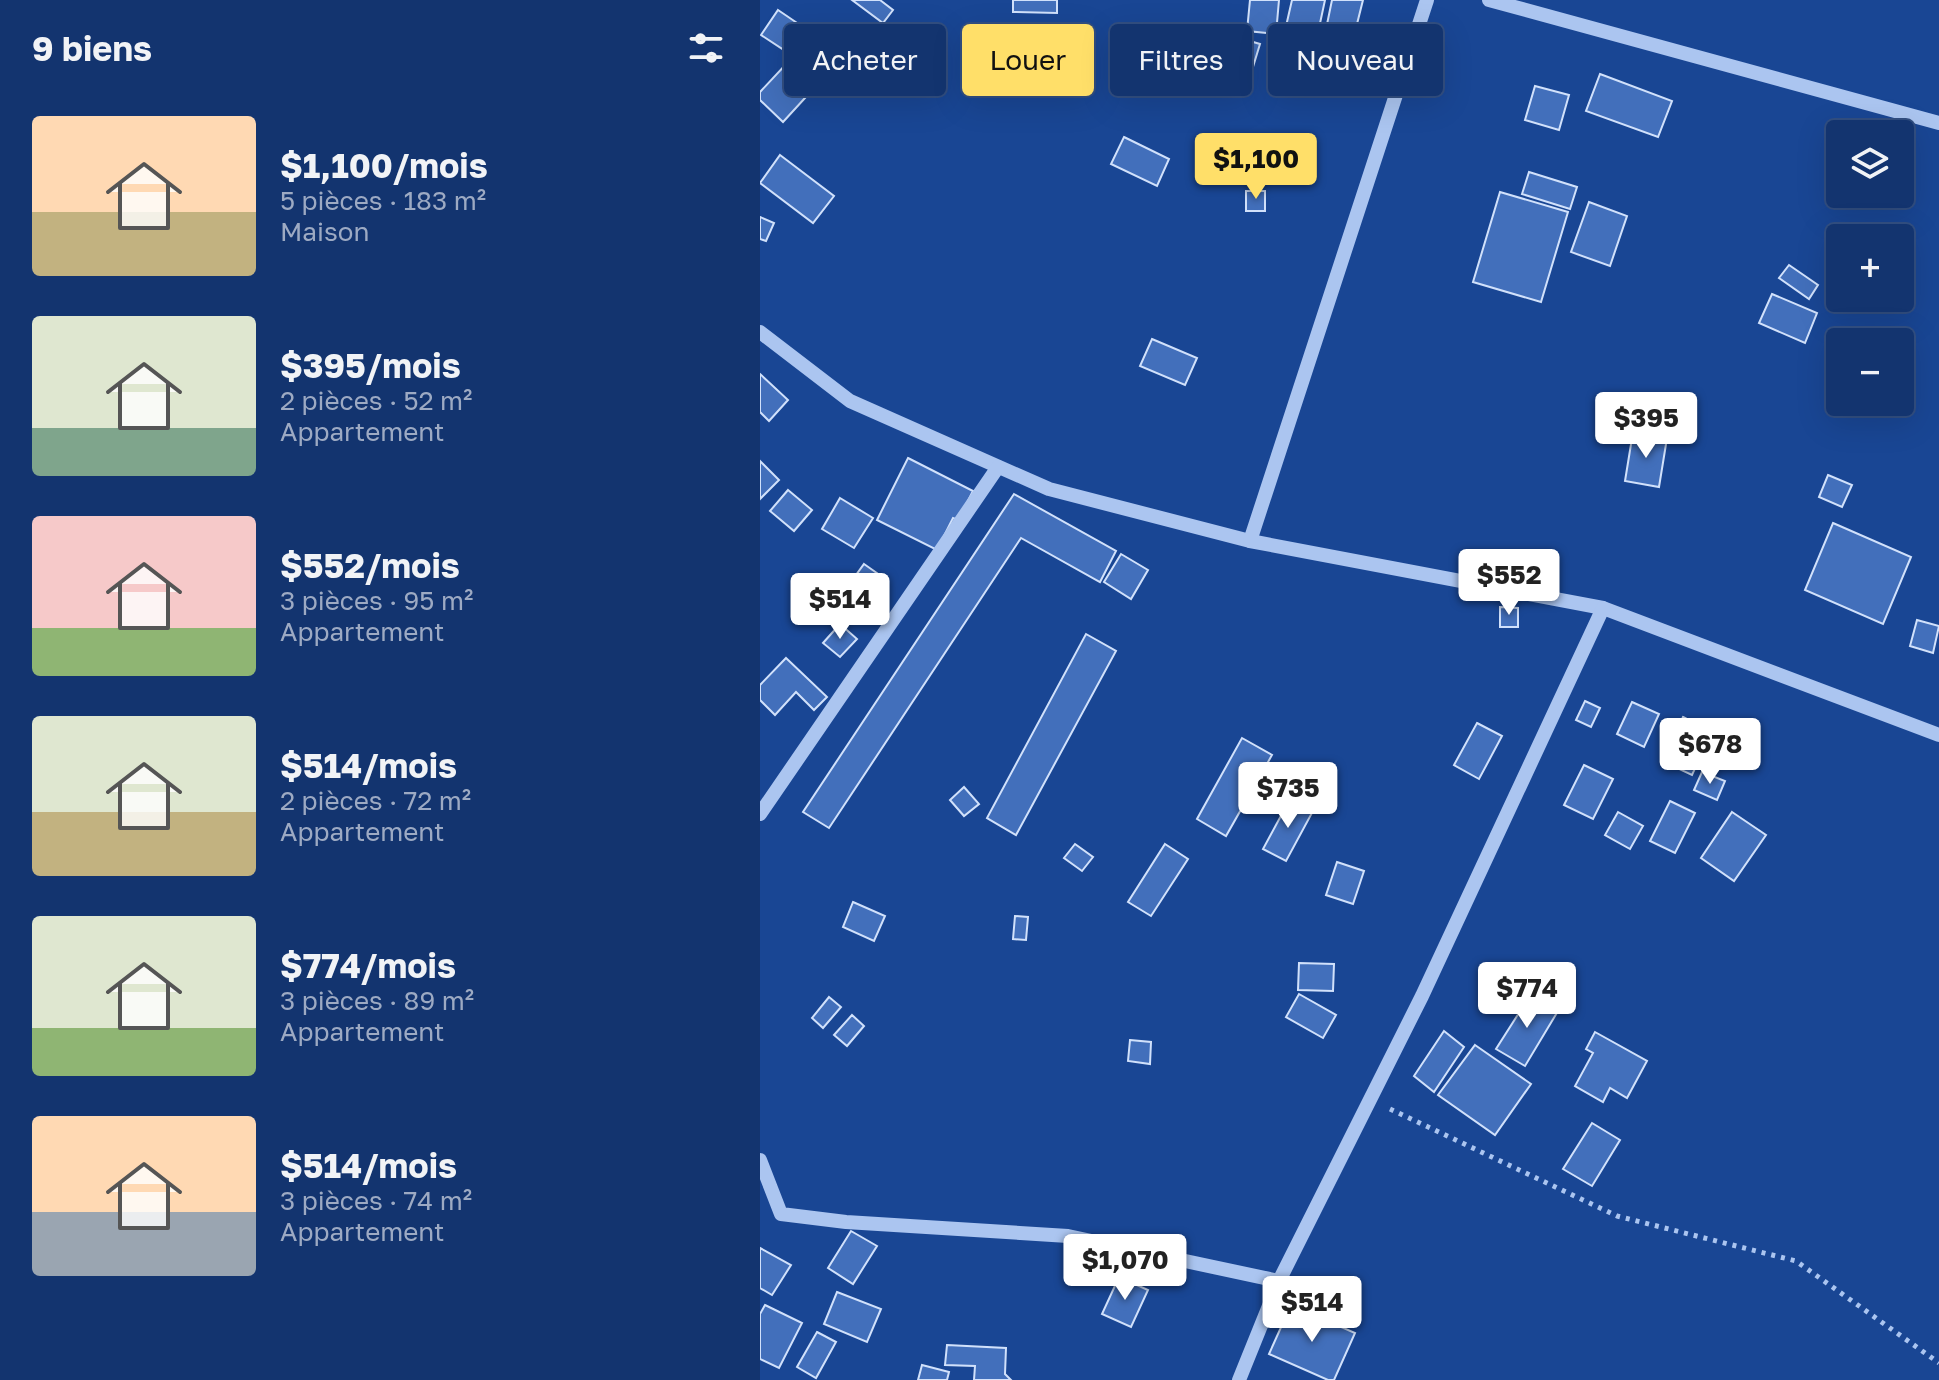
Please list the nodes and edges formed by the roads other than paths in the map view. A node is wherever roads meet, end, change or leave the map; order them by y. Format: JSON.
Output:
{"nodes":[{"id":1,"x":1427,"y":0,"type":"edge"},
{"id":2,"x":1489,"y":0,"type":"edge"},
{"id":3,"x":1939,"y":123,"type":"edge"},
{"id":4,"x":760,"y":332,"type":"edge"},
{"id":5,"x":998,"y":467,"type":"junction"},
{"id":6,"x":1250,"y":541,"type":"junction"},
{"id":7,"x":1603,"y":608,"type":"junction"},
{"id":8,"x":1939,"y":735,"type":"edge"},
{"id":9,"x":760,"y":814,"type":"edge"},
{"id":10,"x":760,"y":1160,"type":"edge"},
{"id":11,"x":1279,"y":1281,"type":"junction"},
{"id":12,"x":1239,"y":1380,"type":"edge"}],
"edges":[{"from":1,"to":6,"type":"street"},
{"from":2,"to":3,"type":"street"},
{"from":4,"to":5,"type":"street"},
{"from":5,"to":6,"type":"street"},
{"from":5,"to":9,"type":"street"},
{"from":6,"to":7,"type":"street"},
{"from":7,"to":8,"type":"street"},
{"from":7,"to":11,"type":"street"},
{"from":10,"to":11,"type":"street"},
{"from":11,"to":12,"type":"street"}]}
